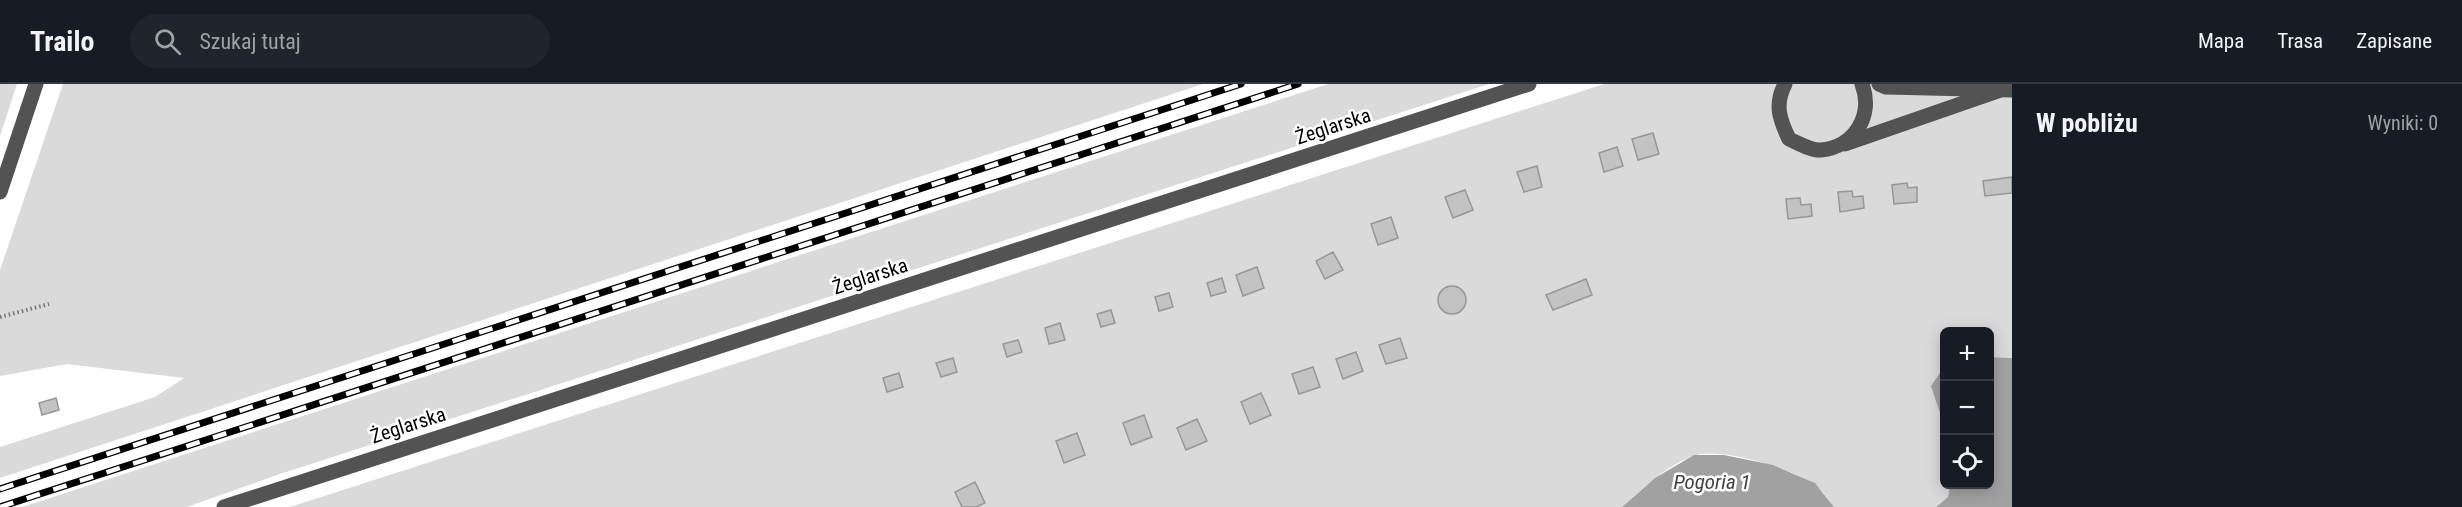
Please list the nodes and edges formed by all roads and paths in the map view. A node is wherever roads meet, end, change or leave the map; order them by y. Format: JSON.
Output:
{"nodes":[{"id":1,"x":36,"y":84,"type":"edge"},
{"id":2,"x":1529,"y":84,"type":"edge"},
{"id":3,"x":1785,"y":84,"type":"edge"},
{"id":4,"x":1862,"y":84,"type":"edge"},
{"id":5,"x":1879,"y":84,"type":"edge"},
{"id":6,"x":2005,"y":91,"type":"edge"},
{"id":7,"x":1845,"y":144,"type":"junction"},
{"id":8,"x":0,"y":192,"type":"edge"},
{"id":9,"x":49,"y":304,"type":"dead end"},
{"id":10,"x":0,"y":317,"type":"edge"},
{"id":11,"x":224,"y":507,"type":"edge"}],
"edges":[{"from":1,"to":8,"type":"street"},
{"from":2,"to":11,"type":"street","name":"Żeglarska"},
{"from":3,"to":7,"type":"street"},
{"from":4,"to":7,"type":"street"},
{"from":5,"to":6,"type":"street"},
{"from":6,"to":7,"type":"street"},
{"from":9,"to":10,"type":"path"}]}
